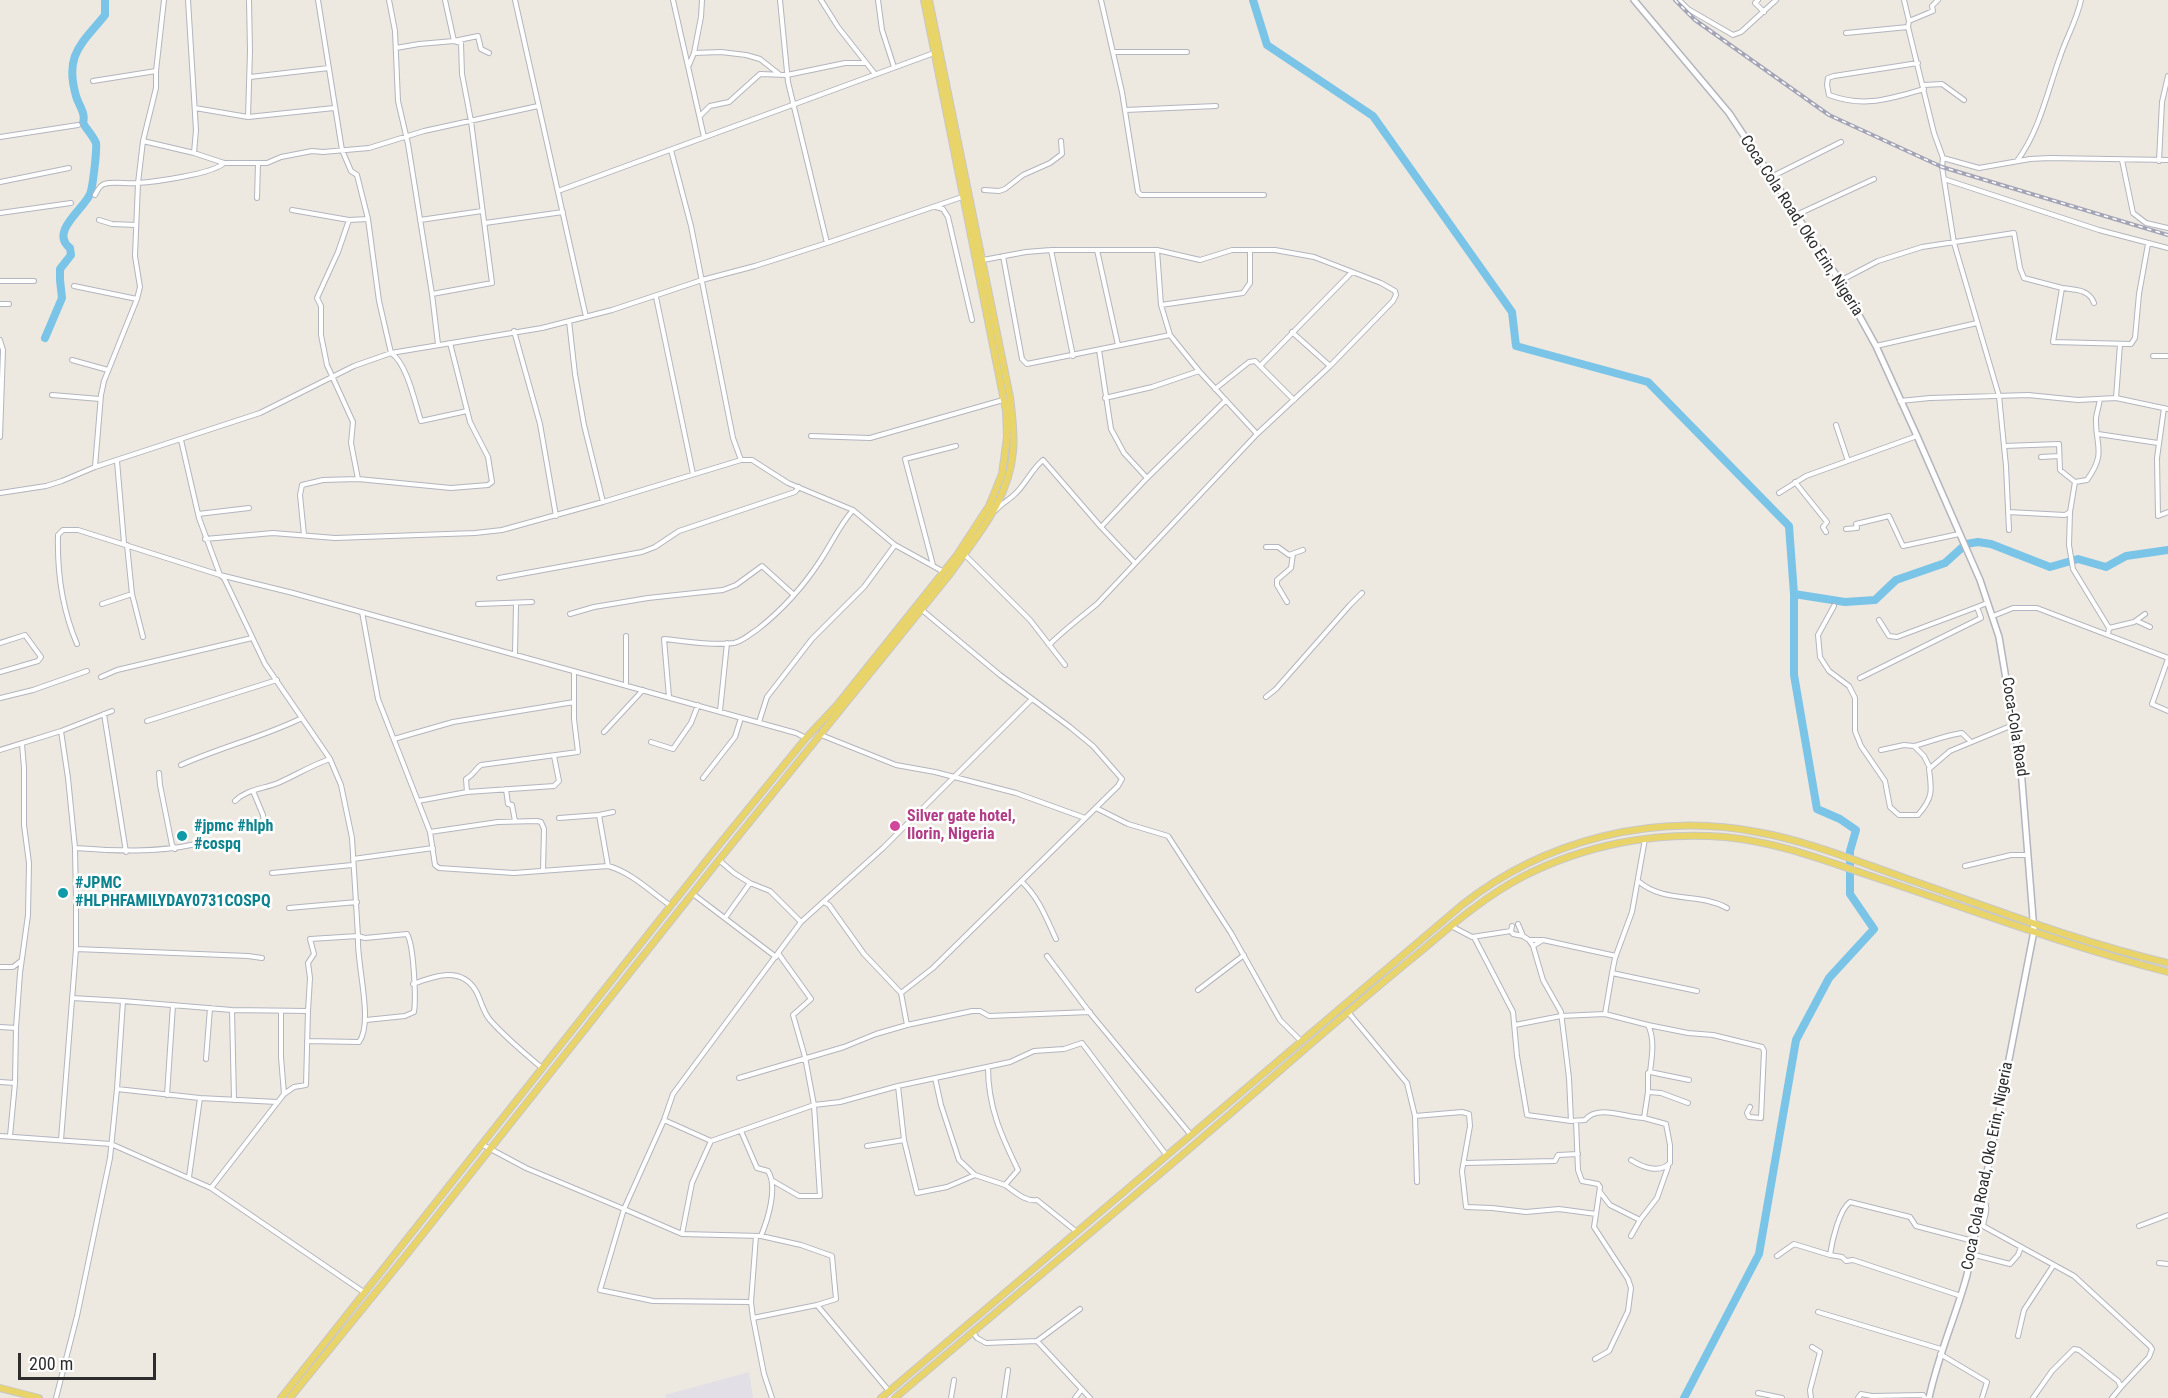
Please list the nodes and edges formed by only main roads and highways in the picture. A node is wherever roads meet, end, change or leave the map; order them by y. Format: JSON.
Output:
{"nodes":[{"id":1,"x":924,"y":0,"type":"edge"},
{"id":2,"x":930,"y":0,"type":"edge"},
{"id":3,"x":966,"y":196,"type":"junction"},
{"id":4,"x":777,"y":774,"type":"junction"},
{"id":5,"x":784,"y":779,"type":"junction"},
{"id":6,"x":663,"y":917,"type":"junction"},
{"id":7,"x":669,"y":922,"type":"junction"},
{"id":8,"x":2168,"y":963,"type":"edge"},
{"id":9,"x":2168,"y":972,"type":"edge"},
{"id":10,"x":614,"y":979,"type":"junction"},
{"id":11,"x":620,"y":984,"type":"junction"},
{"id":12,"x":517,"y":1101,"type":"junction"},
{"id":13,"x":524,"y":1106,"type":"junction"},
{"id":14,"x":318,"y":1357,"type":"junction"},
{"id":15,"x":0,"y":1389,"type":"edge"},
{"id":16,"x":39,"y":1398,"type":"edge"},
{"id":17,"x":281,"y":1398,"type":"edge"},
{"id":18,"x":290,"y":1398,"type":"edge"},
{"id":19,"x":881,"y":1398,"type":"edge"},
{"id":20,"x":895,"y":1398,"type":"edge"}],
"edges":[{"from":1,"to":3,"type":"main road"},
{"from":2,"to":3,"type":"main road"},
{"from":3,"to":4,"type":"main road"},
{"from":3,"to":5,"type":"main road"},
{"from":4,"to":5,"type":"main road"},
{"from":4,"to":6,"type":"main road"},
{"from":5,"to":7,"type":"main road"},
{"from":6,"to":7,"type":"main road"},
{"from":6,"to":10,"type":"main road"},
{"from":7,"to":11,"type":"main road"},
{"from":8,"to":19,"type":"main road"},
{"from":9,"to":20,"type":"main road"},
{"from":10,"to":11,"type":"main road"},
{"from":10,"to":12,"type":"main road"},
{"from":11,"to":13,"type":"main road"},
{"from":12,"to":13,"type":"main road"},
{"from":12,"to":14,"type":"main road"},
{"from":13,"to":14,"type":"main road"},
{"from":14,"to":17,"type":"main road"},
{"from":14,"to":18,"type":"main road"},
{"from":15,"to":16,"type":"main road"}]}
